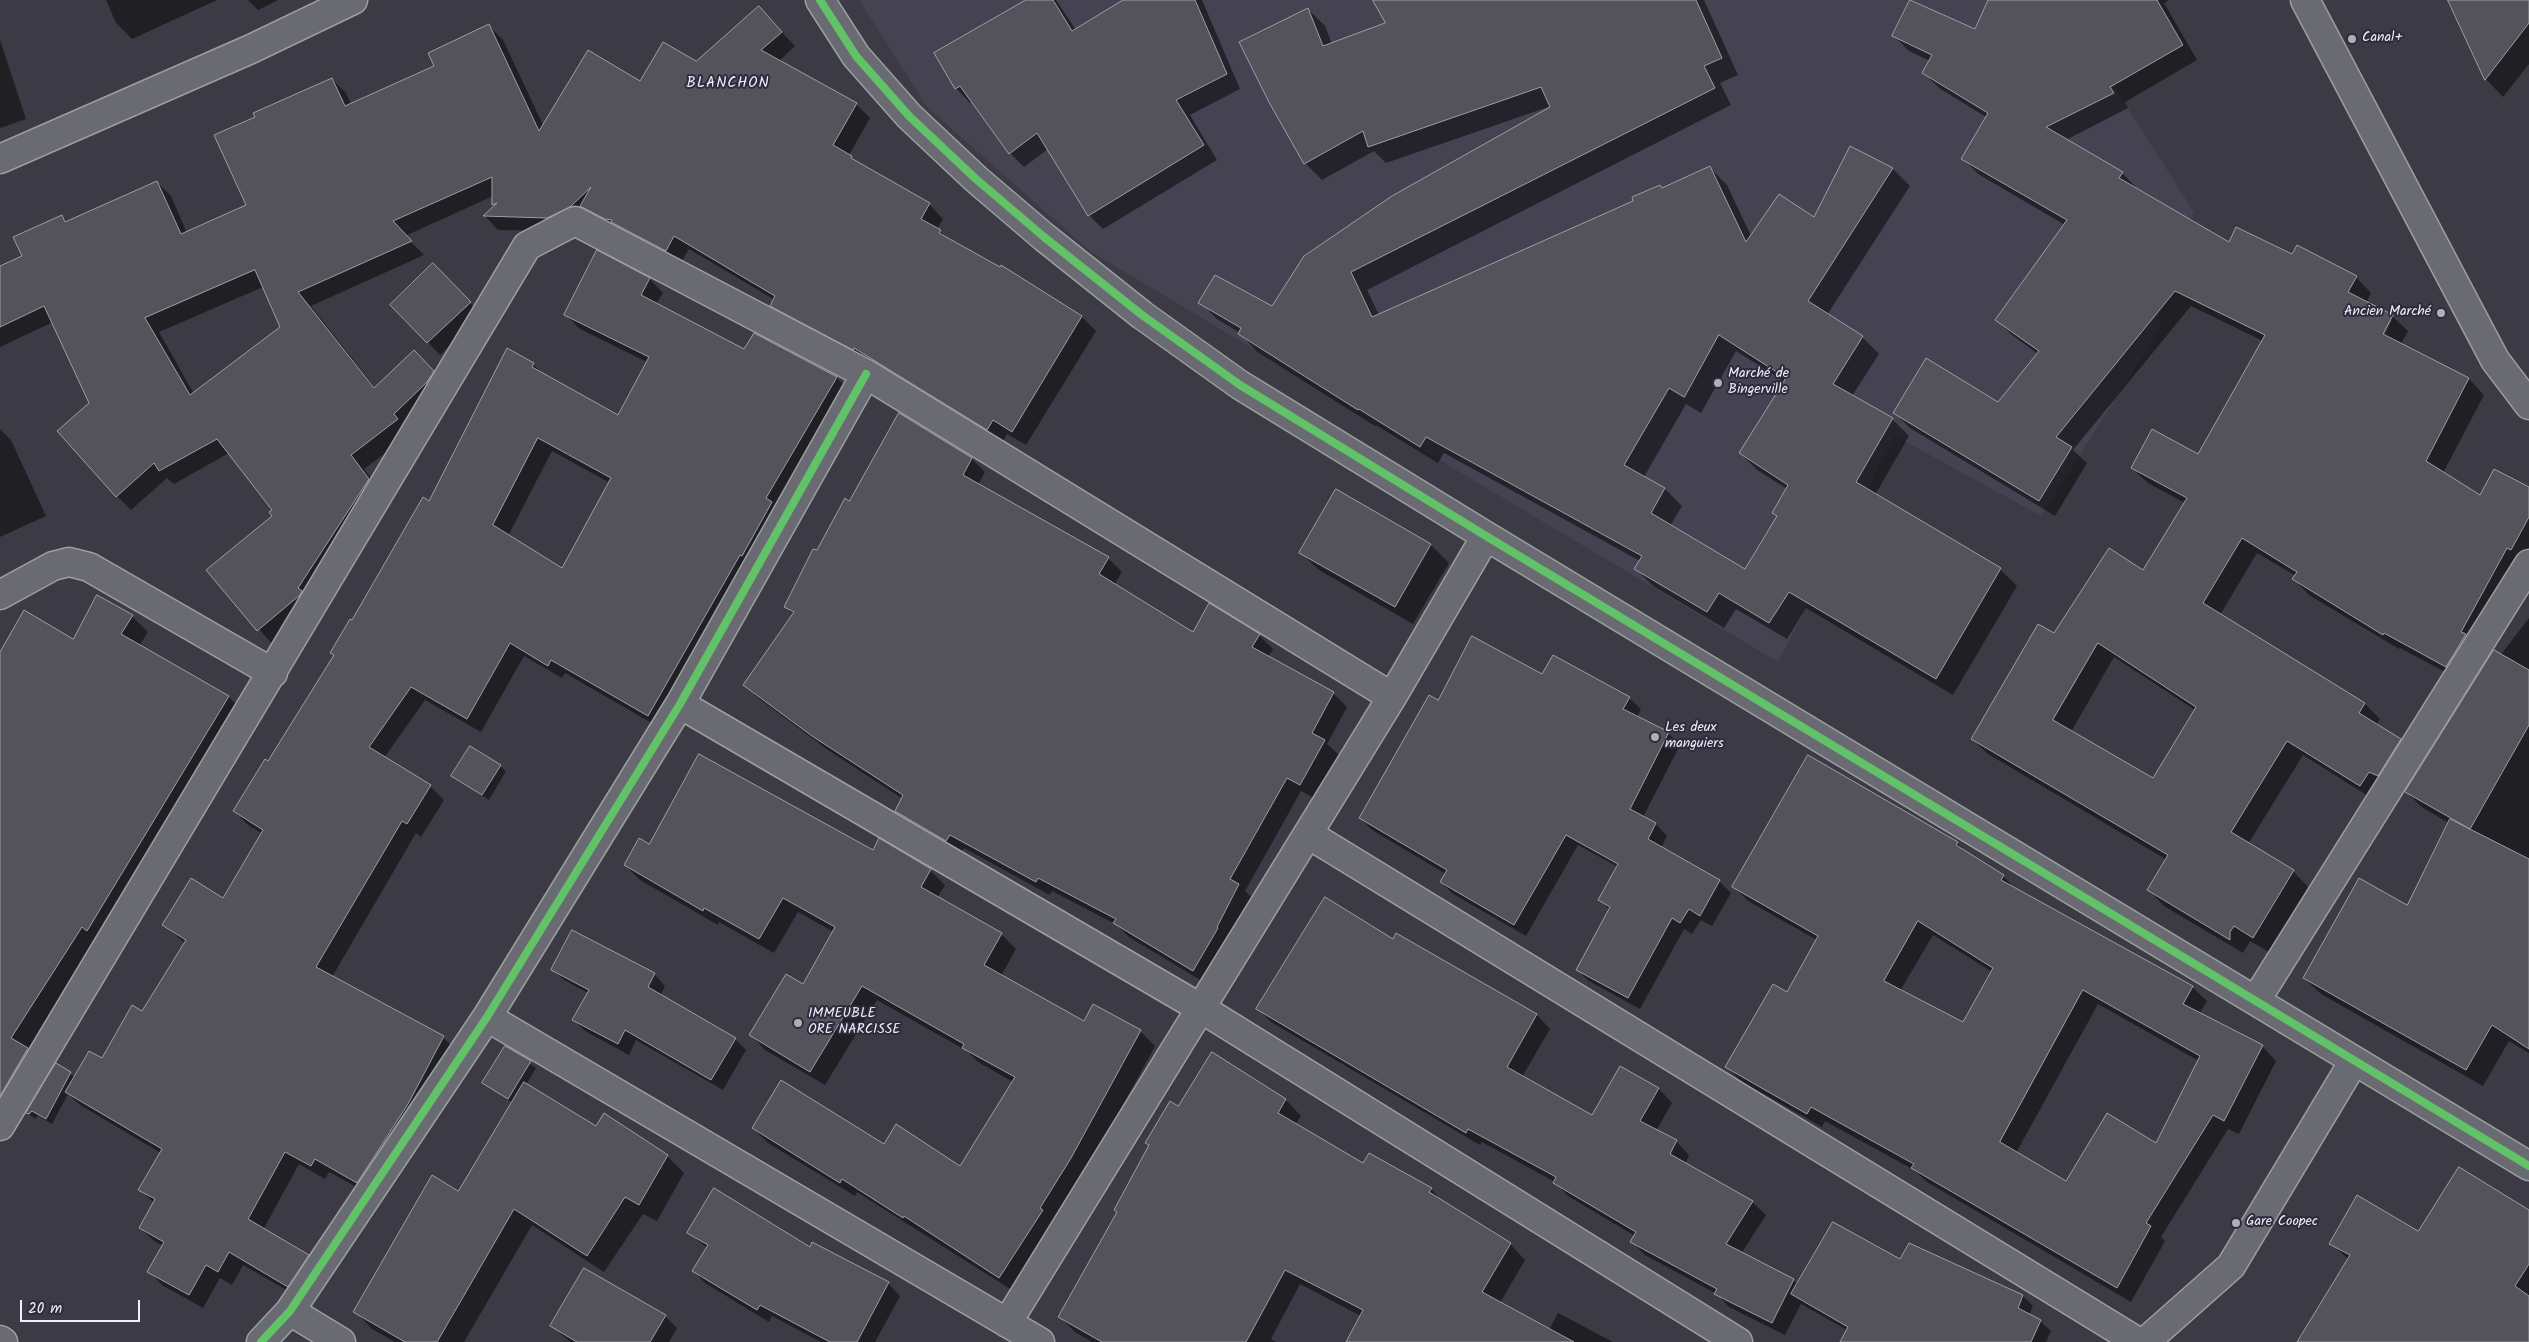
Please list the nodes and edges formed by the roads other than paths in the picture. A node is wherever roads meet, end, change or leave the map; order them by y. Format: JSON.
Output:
{"nodes":[{"id":1,"x":352,"y":0,"type":"edge"},
{"id":2,"x":820,"y":0,"type":"edge"},
{"id":3,"x":2304,"y":0,"type":"edge"},
{"id":4,"x":0,"y":159,"type":"edge"},
{"id":5,"x":866,"y":374,"type":"junction"},
{"id":6,"x":2529,"y":405,"type":"edge"},
{"id":7,"x":1486,"y":536,"type":"junction"},
{"id":8,"x":2529,"y":564,"type":"edge"},
{"id":9,"x":0,"y":594,"type":"edge"},
{"id":10,"x":273,"y":672,"type":"junction"},
{"id":11,"x":1392,"y":697,"type":"junction"},
{"id":12,"x":680,"y":704,"type":"junction"},
{"id":13,"x":1308,"y":834,"type":"junction"},
{"id":14,"x":2256,"y":1000,"type":"junction"},
{"id":15,"x":1202,"y":1009,"type":"junction"},
{"id":16,"x":487,"y":1017,"type":"junction"},
{"id":17,"x":2354,"y":1061,"type":"junction"},
{"id":18,"x":0,"y":1126,"type":"edge"},
{"id":19,"x":2529,"y":1166,"type":"edge"},
{"id":20,"x":290,"y":1311,"type":"junction"},
{"id":21,"x":1007,"y":1322,"type":"junction"},
{"id":22,"x":260,"y":1342,"type":"edge"},
{"id":23,"x":341,"y":1342,"type":"edge"},
{"id":24,"x":1040,"y":1342,"type":"edge"},
{"id":25,"x":1738,"y":1342,"type":"edge"},
{"id":26,"x":2138,"y":1342,"type":"edge"},
{"id":27,"x":2145,"y":1342,"type":"edge"}],
"edges":[{"from":1,"to":4,"type":"street"},
{"from":2,"to":7,"type":"street"},
{"from":3,"to":6,"type":"street"},
{"from":5,"to":10,"type":"street"},
{"from":5,"to":11,"type":"street"},
{"from":5,"to":12,"type":"street"},
{"from":7,"to":11,"type":"street"},
{"from":7,"to":14,"type":"street"},
{"from":8,"to":14,"type":"street"},
{"from":9,"to":10,"type":"street"},
{"from":10,"to":18,"type":"street"},
{"from":11,"to":13,"type":"street"},
{"from":12,"to":15,"type":"street"},
{"from":12,"to":16,"type":"street"},
{"from":13,"to":15,"type":"street"},
{"from":13,"to":26,"type":"street"},
{"from":14,"to":17,"type":"street"},
{"from":15,"to":21,"type":"street"},
{"from":15,"to":25,"type":"street"},
{"from":16,"to":20,"type":"street"},
{"from":16,"to":21,"type":"street"},
{"from":17,"to":19,"type":"street"},
{"from":17,"to":27,"type":"street"},
{"from":20,"to":22,"type":"street"},
{"from":20,"to":23,"type":"street"},
{"from":21,"to":24,"type":"street"}]}
